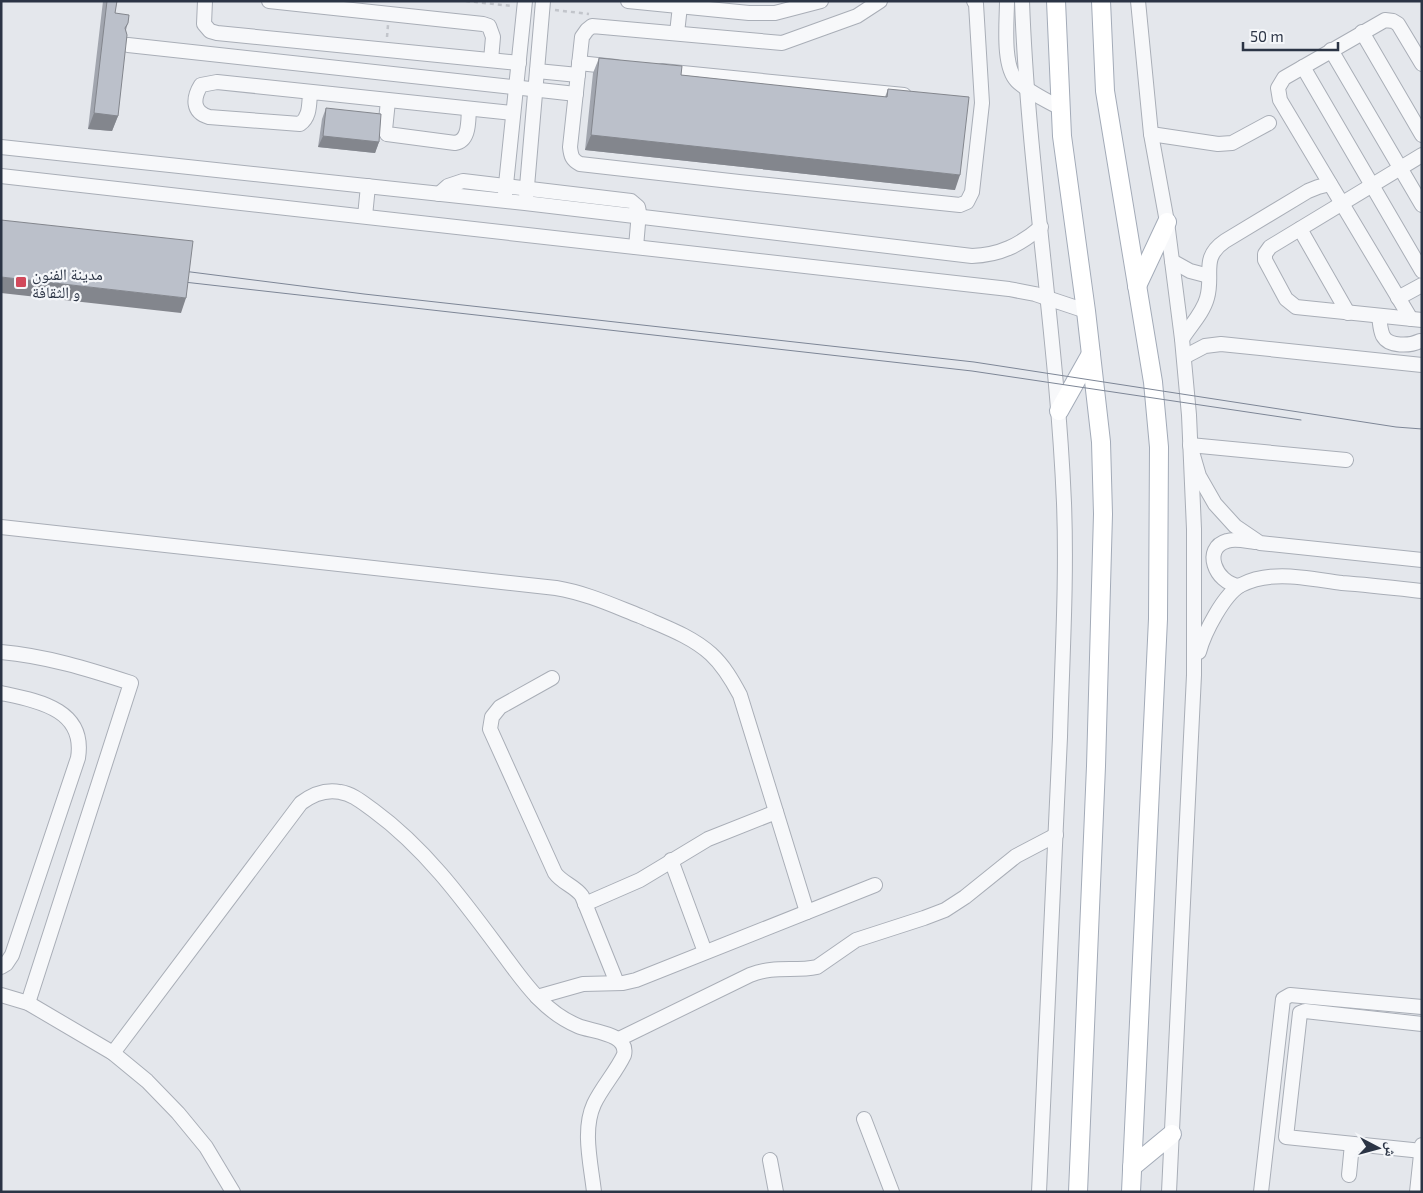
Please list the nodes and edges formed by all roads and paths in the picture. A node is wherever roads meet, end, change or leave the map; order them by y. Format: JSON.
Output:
{"nodes":[{"id":1,"x":204,"y":1,"type":"edge"},
{"id":2,"x":268,"y":1,"type":"edge"},
{"id":3,"x":525,"y":1,"type":"edge"},
{"id":4,"x":543,"y":1,"type":"edge"},
{"id":5,"x":628,"y":1,"type":"edge"},
{"id":6,"x":822,"y":1,"type":"edge"},
{"id":7,"x":880,"y":1,"type":"edge"},
{"id":8,"x":974,"y":1,"type":"edge"},
{"id":9,"x":1007,"y":1,"type":"edge"},
{"id":10,"x":1022,"y":1,"type":"edge"},
{"id":11,"x":1056,"y":1,"type":"edge"},
{"id":12,"x":1101,"y":1,"type":"edge"},
{"id":13,"x":1138,"y":1,"type":"edge"},
{"id":14,"x":680,"y":6,"type":"junction"},
{"id":15,"x":1362,"y":32,"type":"junction"},
{"id":16,"x":677,"y":33,"type":"junction"},
{"id":17,"x":128,"y":45,"type":"edge"},
{"id":18,"x":1332,"y":50,"type":"junction"},
{"id":19,"x":491,"y":60,"type":"junction"},
{"id":20,"x":518,"y":63,"type":"junction"},
{"id":21,"x":1422,"y":64,"type":"edge"},
{"id":22,"x":1303,"y":67,"type":"junction"},
{"id":23,"x":628,"y":68,"type":"edge"},
{"id":24,"x":578,"y":69,"type":"junction"},
{"id":25,"x":648,"y":70,"type":"edge"},
{"id":26,"x":537,"y":71,"type":"junction"},
{"id":27,"x":516,"y":88,"type":"junction"},
{"id":28,"x":1026,"y":88,"type":"junction"},
{"id":29,"x":535,"y":90,"type":"junction"},
{"id":30,"x":310,"y":93,"type":"junction"},
{"id":31,"x":576,"y":94,"type":"junction"},
{"id":32,"x":914,"y":96,"type":"edge"},
{"id":33,"x":388,"y":101,"type":"junction"},
{"id":34,"x":1060,"y":108,"type":"junction"},
{"id":35,"x":469,"y":109,"type":"junction"},
{"id":36,"x":513,"y":113,"type":"junction"},
{"id":37,"x":1266,"y":119,"type":"dead end"},
{"id":38,"x":1152,"y":134,"type":"junction"},
{"id":39,"x":1422,"y":135,"type":"edge"},
{"id":40,"x":1,"y":147,"type":"edge"},
{"id":41,"x":1422,"y":155,"type":"edge"},
{"id":42,"x":1400,"y":168,"type":"junction"},
{"id":43,"x":1,"y":176,"type":"edge"},
{"id":44,"x":1330,"y":184,"type":"junction"},
{"id":45,"x":368,"y":186,"type":"junction"},
{"id":46,"x":506,"y":186,"type":"junction"},
{"id":47,"x":1372,"y":186,"type":"junction"},
{"id":48,"x":526,"y":188,"type":"junction"},
{"id":49,"x":439,"y":194,"type":"junction"},
{"id":50,"x":504,"y":201,"type":"junction"},
{"id":51,"x":525,"y":203,"type":"junction"},
{"id":52,"x":1342,"y":204,"type":"junction"},
{"id":53,"x":1422,"y":205,"type":"edge"},
{"id":54,"x":365,"y":216,"type":"junction"},
{"id":55,"x":639,"y":217,"type":"junction"},
{"id":56,"x":1167,"y":222,"type":"junction"},
{"id":57,"x":1041,"y":227,"type":"junction"},
{"id":58,"x":1300,"y":230,"type":"junction"},
{"id":59,"x":636,"y":247,"type":"junction"},
{"id":60,"x":1172,"y":261,"type":"junction"},
{"id":61,"x":1422,"y":271,"type":"edge"},
{"id":62,"x":1209,"y":276,"type":"junction"},
{"id":63,"x":1422,"y":284,"type":"edge"},
{"id":64,"x":1137,"y":286,"type":"junction"},
{"id":65,"x":1048,"y":298,"type":"junction"},
{"id":66,"x":1398,"y":298,"type":"junction"},
{"id":67,"x":1086,"y":312,"type":"junction"},
{"id":68,"x":1348,"y":313,"type":"junction"},
{"id":69,"x":1379,"y":316,"type":"junction"},
{"id":70,"x":1416,"y":319,"type":"edge"},
{"id":71,"x":1182,"y":339,"type":"junction"},
{"id":72,"x":1421,"y":341,"type":"edge"},
{"id":73,"x":1091,"y":354,"type":"junction"},
{"id":74,"x":1184,"y":357,"type":"junction"},
{"id":75,"x":1422,"y":365,"type":"edge"},
{"id":76,"x":1060,"y":411,"type":"junction"},
{"id":77,"x":1190,"y":445,"type":"junction"},
{"id":78,"x":1346,"y":460,"type":"dead end"},
{"id":79,"x":1,"y":527,"type":"edge"},
{"id":80,"x":1260,"y":543,"type":"junction"},
{"id":81,"x":1422,"y":560,"type":"edge"},
{"id":82,"x":1239,"y":586,"type":"junction"},
{"id":83,"x":1422,"y":591,"type":"edge"},
{"id":84,"x":1,"y":652,"type":"edge"},
{"id":85,"x":1194,"y":675,"type":"junction"},
{"id":86,"x":552,"y":678,"type":"dead end"},
{"id":87,"x":1,"y":693,"type":"edge"},
{"id":88,"x":776,"y":812,"type":"junction"},
{"id":89,"x":1056,"y":835,"type":"junction"},
{"id":90,"x":672,"y":860,"type":"junction"},
{"id":91,"x":875,"y":885,"type":"dead end"},
{"id":92,"x":585,"y":904,"type":"junction"},
{"id":93,"x":807,"y":912,"type":"junction"},
{"id":94,"x":705,"y":952,"type":"junction"},
{"id":95,"x":1,"y":967,"type":"edge"},
{"id":96,"x":617,"y":983,"type":"junction"},
{"id":97,"x":1,"y":995,"type":"edge"},
{"id":98,"x":537,"y":997,"type":"junction"},
{"id":99,"x":28,"y":1003,"type":"junction"},
{"id":100,"x":1422,"y":1007,"type":"edge"},
{"id":101,"x":1422,"y":1024,"type":"edge"},
{"id":102,"x":619,"y":1039,"type":"junction"},
{"id":103,"x":112,"y":1053,"type":"junction"},
{"id":104,"x":864,"y":1119,"type":"dead end"},
{"id":105,"x":1172,"y":1134,"type":"junction"},
{"id":106,"x":1268,"y":1134,"type":"junction"},
{"id":107,"x":1286,"y":1137,"type":"junction"},
{"id":108,"x":1352,"y":1144,"type":"junction"},
{"id":109,"x":1422,"y":1145,"type":"edge"},
{"id":110,"x":1421,"y":1151,"type":"edge"},
{"id":111,"x":770,"y":1160,"type":"dead end"},
{"id":112,"x":1132,"y":1167,"type":"junction"},
{"id":113,"x":1349,"y":1175,"type":"dead end"},
{"id":114,"x":233,"y":1192,"type":"edge"},
{"id":115,"x":594,"y":1192,"type":"edge"},
{"id":116,"x":776,"y":1192,"type":"edge"},
{"id":117,"x":892,"y":1192,"type":"edge"},
{"id":118,"x":1039,"y":1192,"type":"edge"},
{"id":119,"x":1078,"y":1192,"type":"edge"},
{"id":120,"x":1131,"y":1192,"type":"edge"},
{"id":121,"x":1169,"y":1192,"type":"edge"},
{"id":122,"x":1261,"y":1192,"type":"edge"},
{"id":123,"x":1417,"y":1192,"type":"edge"}],
"edges":[{"from":1,"to":19,"type":"street"},
{"from":2,"to":19,"type":"street"},
{"from":3,"to":20,"type":"street"},
{"from":4,"to":26,"type":"street"},
{"from":5,"to":14,"type":"street"},
{"from":6,"to":14,"type":"street"},
{"from":7,"to":16,"type":"street"},
{"from":8,"to":31,"type":"street"},
{"from":9,"to":28,"type":"street"},
{"from":10,"to":28,"type":"street"},
{"from":11,"to":34,"type":"main road"},
{"from":12,"to":64,"type":"main road"},
{"from":13,"to":38,"type":"street"},
{"from":14,"to":16,"type":"street"},
{"from":15,"to":18,"type":"street"},
{"from":15,"to":21,"type":"street"},
{"from":15,"to":39,"type":"street"},
{"from":16,"to":24,"type":"street"},
{"from":17,"to":27,"type":"street"},
{"from":18,"to":22,"type":"street"},
{"from":18,"to":42,"type":"street"},
{"from":19,"to":20,"type":"street"},
{"from":20,"to":27,"type":"street"},
{"from":22,"to":44,"type":"street"},
{"from":22,"to":47,"type":"street"},
{"from":23,"to":24,"type":"street"},
{"from":24,"to":26,"type":"street"},
{"from":24,"to":31,"type":"street"},
{"from":25,"to":32,"type":"street"},
{"from":26,"to":29,"type":"street"},
{"from":27,"to":29,"type":"street"},
{"from":27,"to":36,"type":"street"},
{"from":28,"to":34,"type":"street"},
{"from":28,"to":57,"type":"street"},
{"from":29,"to":31,"type":"street"},
{"from":29,"to":48,"type":"street"},
{"from":30,"to":30,"type":"street"},
{"from":30,"to":33,"type":"street"},
{"from":33,"to":35,"type":"street"},
{"from":33,"to":35,"type":"street"},
{"from":34,"to":67,"type":"main road"},
{"from":35,"to":36,"type":"street"},
{"from":36,"to":46,"type":"street"},
{"from":37,"to":38,"type":"street"},
{"from":38,"to":56,"type":"street"},
{"from":40,"to":45,"type":"street"},
{"from":41,"to":42,"type":"street"},
{"from":42,"to":47,"type":"street"},
{"from":42,"to":53,"type":"street"},
{"from":43,"to":54,"type":"street"},
{"from":44,"to":52,"type":"street"},
{"from":44,"to":62,"type":"street"},
{"from":45,"to":49,"type":"street"},
{"from":45,"to":54,"type":"street"},
{"from":46,"to":48,"type":"street"},
{"from":46,"to":49,"type":"street"},
{"from":46,"to":50,"type":"street"},
{"from":47,"to":52,"type":"street"},
{"from":47,"to":61,"type":"street"},
{"from":48,"to":51,"type":"street"},
{"from":48,"to":55,"type":"street"},
{"from":49,"to":50,"type":"street"},
{"from":50,"to":51,"type":"street"},
{"from":51,"to":55,"type":"street"},
{"from":52,"to":58,"type":"street"},
{"from":52,"to":66,"type":"street"},
{"from":54,"to":59,"type":"street"},
{"from":55,"to":57,"type":"street"},
{"from":55,"to":59,"type":"street"},
{"from":56,"to":60,"type":"street"},
{"from":56,"to":64,"type":"main road"},
{"from":57,"to":65,"type":"street"},
{"from":58,"to":68,"type":"street"},
{"from":58,"to":68,"type":"street"},
{"from":59,"to":65,"type":"street"},
{"from":60,"to":62,"type":"street"},
{"from":60,"to":71,"type":"street"},
{"from":62,"to":71,"type":"street"},
{"from":63,"to":66,"type":"street"},
{"from":64,"to":112,"type":"main road"},
{"from":65,"to":67,"type":"street"},
{"from":65,"to":76,"type":"street"},
{"from":66,"to":70,"type":"street"},
{"from":67,"to":73,"type":"main road"},
{"from":68,"to":69,"type":"street"},
{"from":69,"to":70,"type":"street"},
{"from":69,"to":72,"type":"street"},
{"from":71,"to":74,"type":"street"},
{"from":73,"to":76,"type":"main road"},
{"from":73,"to":119,"type":"main road"},
{"from":74,"to":75,"type":"street"},
{"from":74,"to":77,"type":"street"},
{"from":76,"to":89,"type":"street"},
{"from":77,"to":78,"type":"street"},
{"from":77,"to":80,"type":"street"},
{"from":77,"to":85,"type":"street"},
{"from":79,"to":88,"type":"street"},
{"from":80,"to":81,"type":"street"},
{"from":80,"to":82,"type":"street"},
{"from":82,"to":83,"type":"street"},
{"from":82,"to":85,"type":"street"},
{"from":84,"to":99,"type":"street"},
{"from":85,"to":105,"type":"street"},
{"from":86,"to":92,"type":"street"},
{"from":87,"to":95,"type":"street"},
{"from":88,"to":90,"type":"street"},
{"from":88,"to":93,"type":"street"},
{"from":89,"to":102,"type":"street"},
{"from":89,"to":118,"type":"street"},
{"from":90,"to":92,"type":"street"},
{"from":90,"to":94,"type":"street"},
{"from":91,"to":93,"type":"street"},
{"from":92,"to":96,"type":"street"},
{"from":93,"to":94,"type":"street"},
{"from":94,"to":96,"type":"street"},
{"from":96,"to":98,"type":"street"},
{"from":97,"to":99,"type":"street"},
{"from":98,"to":102,"type":"street"},
{"from":98,"to":103,"type":"street"},
{"from":99,"to":103,"type":"street"},
{"from":100,"to":106,"type":"street"},
{"from":101,"to":107,"type":"street"},
{"from":102,"to":115,"type":"street"},
{"from":103,"to":114,"type":"street"},
{"from":104,"to":117,"type":"street"},
{"from":105,"to":112,"type":"main road"},
{"from":105,"to":121,"type":"street"},
{"from":106,"to":107,"type":"street"},
{"from":106,"to":122,"type":"street"},
{"from":107,"to":108,"type":"street"},
{"from":108,"to":110,"type":"street"},
{"from":108,"to":113,"type":"street"},
{"from":109,"to":110,"type":"street"},
{"from":110,"to":123,"type":"street"},
{"from":111,"to":116,"type":"street"},
{"from":112,"to":120,"type":"main road"}]}
